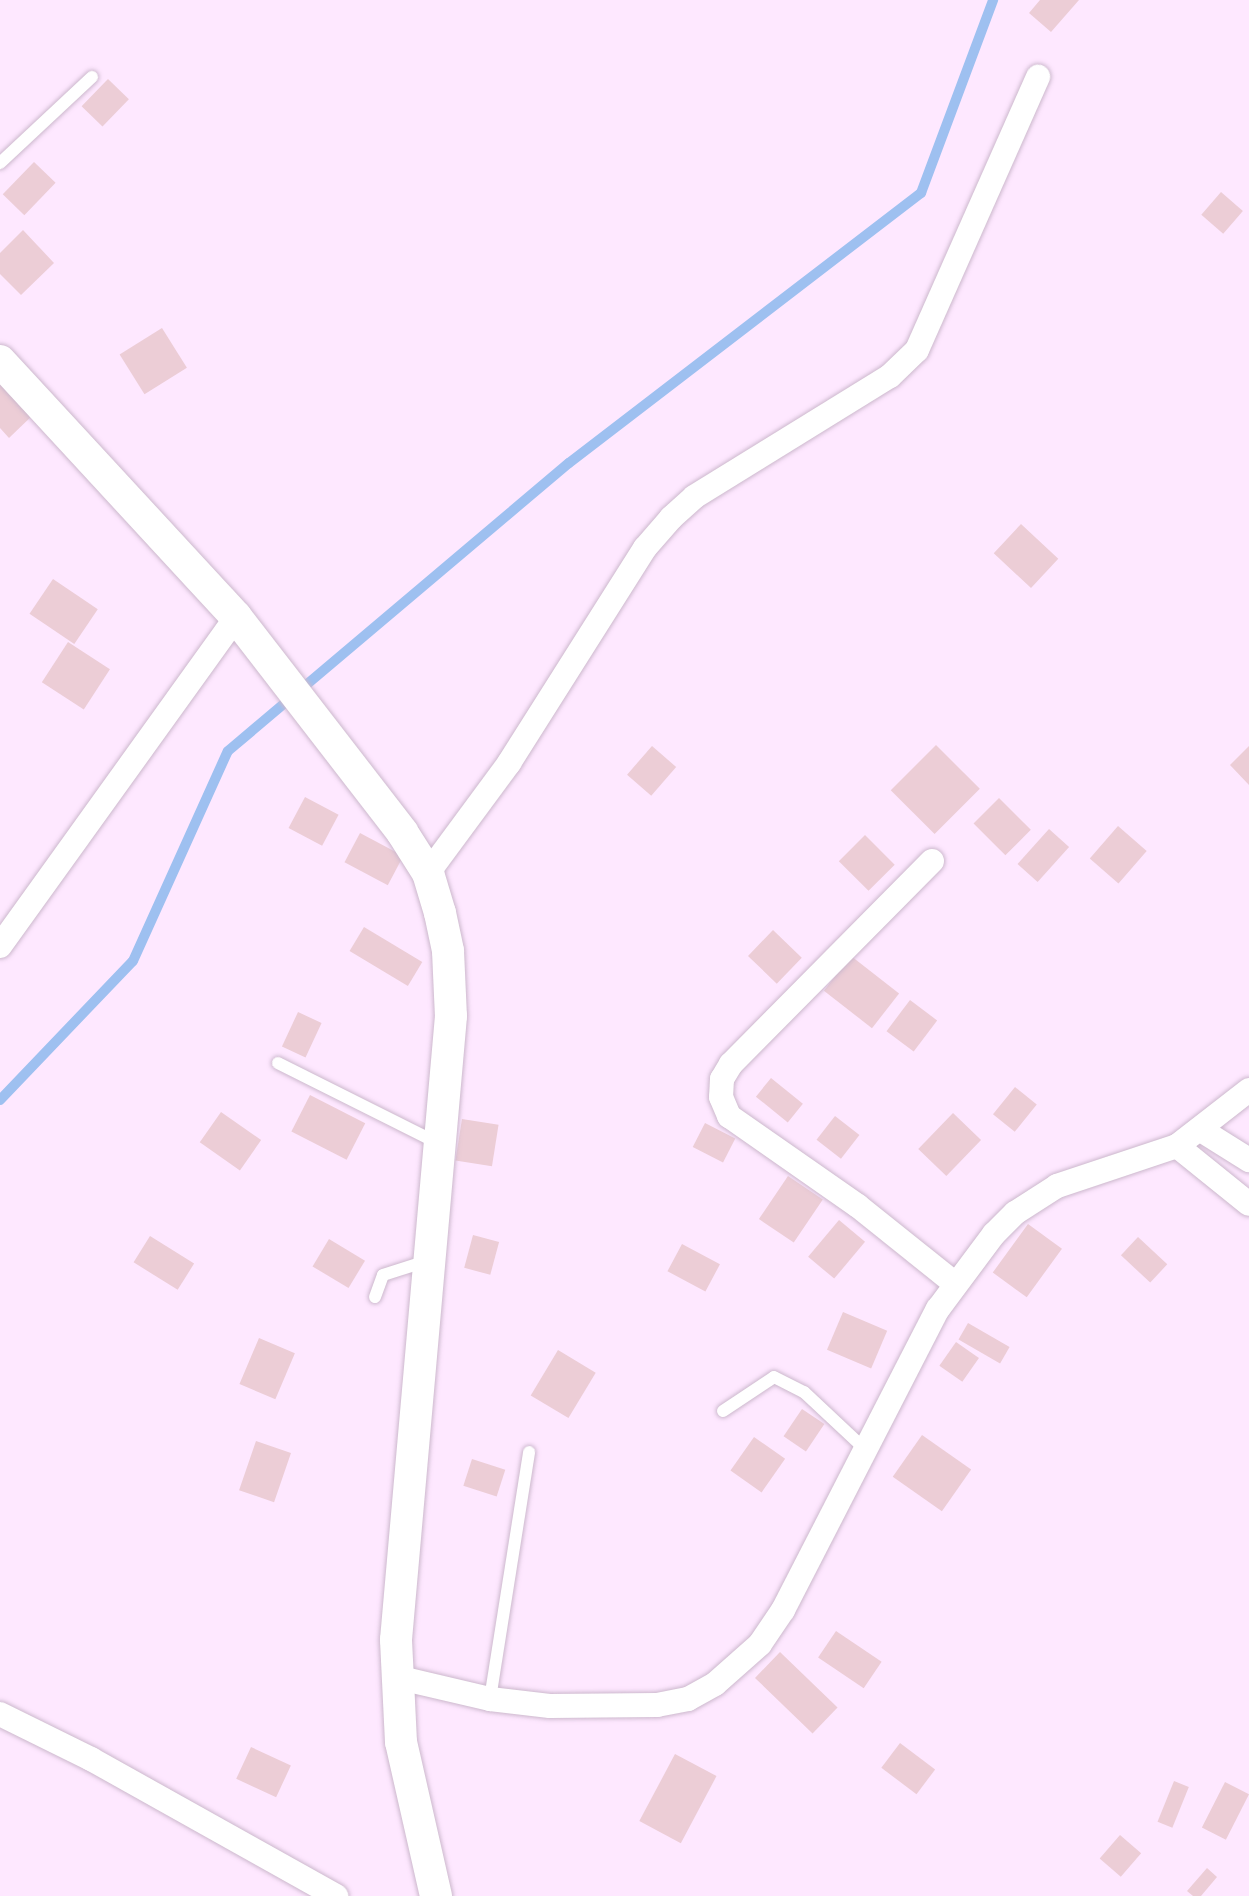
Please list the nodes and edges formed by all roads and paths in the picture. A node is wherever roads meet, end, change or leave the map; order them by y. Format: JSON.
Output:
{"nodes":[{"id":1,"x":92,"y":77,"type":"dead end"},
{"id":2,"x":1038,"y":77,"type":"dead end"},
{"id":3,"x":0,"y":163,"type":"edge"},
{"id":4,"x":0,"y":361,"type":"edge"},
{"id":5,"x":236,"y":617,"type":"junction"},
{"id":6,"x":932,"y":861,"type":"dead end"},
{"id":7,"x":428,"y":873,"type":"junction"},
{"id":8,"x":0,"y":946,"type":"edge"},
{"id":9,"x":278,"y":1063,"type":"dead end"},
{"id":10,"x":1249,"y":1090,"type":"edge"},
{"id":11,"x":1201,"y":1130,"type":"junction"},
{"id":12,"x":439,"y":1143,"type":"junction"},
{"id":13,"x":1177,"y":1146,"type":"junction"},
{"id":14,"x":1249,"y":1160,"type":"edge"},
{"id":15,"x":1249,"y":1204,"type":"edge"},
{"id":16,"x":427,"y":1261,"type":"junction"},
{"id":17,"x":954,"y":1283,"type":"junction"},
{"id":18,"x":375,"y":1297,"type":"dead end"},
{"id":19,"x":723,"y":1411,"type":"dead end"},
{"id":20,"x":866,"y":1450,"type":"junction"},
{"id":21,"x":529,"y":1452,"type":"dead end"},
{"id":22,"x":396,"y":1677,"type":"junction"},
{"id":23,"x":490,"y":1699,"type":"junction"},
{"id":24,"x":0,"y":1714,"type":"edge"},
{"id":25,"x":336,"y":1896,"type":"edge"},
{"id":26,"x":436,"y":1896,"type":"edge"}],
"edges":[{"from":1,"to":3,"type":"lane"},
{"from":2,"to":7,"type":"street"},
{"from":4,"to":5,"type":"street"},
{"from":5,"to":7,"type":"street"},
{"from":5,"to":8,"type":"street"},
{"from":6,"to":17,"type":"street"},
{"from":7,"to":12,"type":"street"},
{"from":9,"to":12,"type":"lane"},
{"from":10,"to":11,"type":"street"},
{"from":11,"to":13,"type":"street"},
{"from":11,"to":14,"type":"street"},
{"from":12,"to":16,"type":"street"},
{"from":13,"to":15,"type":"street"},
{"from":13,"to":17,"type":"street"},
{"from":16,"to":18,"type":"lane"},
{"from":16,"to":22,"type":"street"},
{"from":17,"to":20,"type":"street"},
{"from":19,"to":20,"type":"lane"},
{"from":20,"to":23,"type":"street"},
{"from":21,"to":23,"type":"lane"},
{"from":22,"to":23,"type":"street"},
{"from":22,"to":26,"type":"street"},
{"from":24,"to":25,"type":"street"}]}
